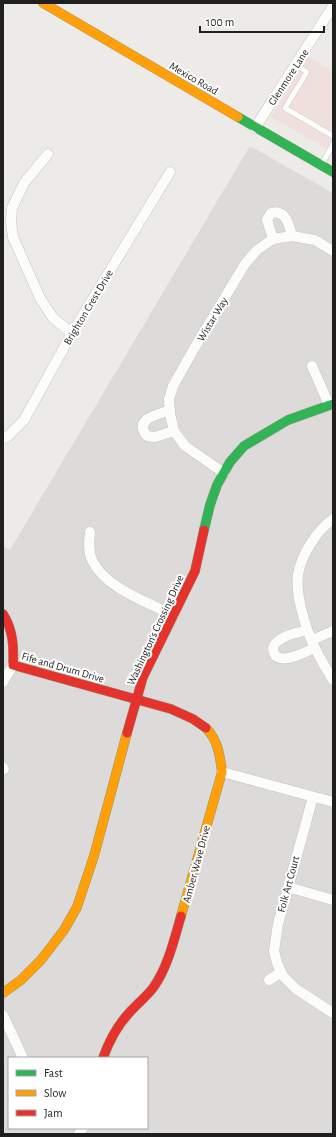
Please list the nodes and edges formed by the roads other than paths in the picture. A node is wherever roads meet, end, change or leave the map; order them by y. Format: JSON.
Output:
{"nodes":[{"id":1,"x":43,"y":3,"type":"edge"},
{"id":2,"x":333,"y":6,"type":"edge"},
{"id":3,"x":296,"y":66,"type":"junction"},
{"id":4,"x":255,"y":128,"type":"junction"},
{"id":5,"x":333,"y":136,"type":"edge"},
{"id":6,"x":333,"y":144,"type":"edge"},
{"id":7,"x":48,"y":154,"type":"dead end"},
{"id":8,"x":321,"y":165,"type":"junction"},
{"id":9,"x":170,"y":172,"type":"dead end"},
{"id":10,"x":333,"y":172,"type":"edge"},
{"id":11,"x":292,"y":236,"type":"junction"},
{"id":12,"x":273,"y":239,"type":"junction"},
{"id":13,"x":333,"y":251,"type":"edge"},
{"id":14,"x":72,"y":333,"type":"junction"},
{"id":15,"x":312,"y":366,"type":"dead end"},
{"id":16,"x":331,"y":404,"type":"edge"},
{"id":17,"x":170,"y":410,"type":"junction"},
{"id":18,"x":174,"y":431,"type":"junction"},
{"id":19,"x":3,"y":438,"type":"edge"},
{"id":20,"x":224,"y":473,"type":"junction"},
{"id":21,"x":333,"y":519,"type":"edge"},
{"id":22,"x":90,"y":532,"type":"dead end"},
{"id":23,"x":3,"y":614,"type":"edge"},
{"id":24,"x":173,"y":615,"type":"junction"},
{"id":25,"x":307,"y":630,"type":"junction"},
{"id":26,"x":333,"y":631,"type":"edge"},
{"id":27,"x":313,"y":644,"type":"junction"},
{"id":28,"x":13,"y":666,"type":"junction"},
{"id":29,"x":333,"y":680,"type":"edge"},
{"id":30,"x":3,"y":682,"type":"edge"},
{"id":31,"x":136,"y":700,"type":"junction"},
{"id":32,"x":222,"y":772,"type":"junction"},
{"id":33,"x":313,"y":797,"type":"junction"},
{"id":34,"x":333,"y":802,"type":"edge"},
{"id":35,"x":288,"y":887,"type":"junction"},
{"id":36,"x":333,"y":900,"type":"edge"},
{"id":37,"x":281,"y":972,"type":"junction"},
{"id":38,"x":269,"y":980,"type":"dead end"},
{"id":39,"x":3,"y":993,"type":"edge"},
{"id":40,"x":333,"y":1013,"type":"edge"},
{"id":41,"x":3,"y":1015,"type":"edge"},
{"id":42,"x":23,"y":1057,"type":"edge"},
{"id":43,"x":103,"y":1057,"type":"edge"}],
"edges":[{"from":1,"to":4,"type":"street","name":"Mexico Road"},
{"from":2,"to":3,"type":"street","name":"Glenmore Lane"},
{"from":3,"to":4,"type":"street","name":"Glenmore Lane"},
{"from":3,"to":5,"type":"lane"},
{"from":4,"to":8,"type":"street","name":"Mexico Road"},
{"from":6,"to":8,"type":"lane"},
{"from":7,"to":14,"type":"street"},
{"from":8,"to":10,"type":"street","name":"Mexico Road"},
{"from":9,"to":14,"type":"street","name":"Brighton Crest Drive"},
{"from":11,"to":12,"type":"street","name":"Wistar Way"},
{"from":11,"to":12,"type":"street"},
{"from":11,"to":13,"type":"street","name":"Wistar Way"},
{"from":12,"to":17,"type":"street","name":"Wistar Way"},
{"from":14,"to":19,"type":"street","name":"Brighton Crest Drive"},
{"from":15,"to":16,"type":"street"},
{"from":16,"to":20,"type":"street","name":"Washington's Crossing Drive"},
{"from":17,"to":18,"type":"street","name":"Wistar Way"},
{"from":17,"to":18,"type":"street"},
{"from":18,"to":20,"type":"street","name":"Wistar Way"},
{"from":20,"to":24,"type":"street","name":"Washington's Crossing Drive"},
{"from":21,"to":25,"type":"street"},
{"from":22,"to":24,"type":"street"},
{"from":23,"to":28,"type":"street","name":"Fife and Drum Drive"},
{"from":24,"to":31,"type":"street","name":"Washington's Crossing Drive"},
{"from":25,"to":27,"type":"street"},
{"from":25,"to":27,"type":"street"},
{"from":26,"to":27,"type":"street"},
{"from":27,"to":29,"type":"street"},
{"from":28,"to":30,"type":"street"},
{"from":28,"to":31,"type":"street","name":"Fife and Drum Drive"},
{"from":31,"to":32,"type":"street","name":"Amber Wave Drive"},
{"from":31,"to":39,"type":"street","name":"Washington's Crossing Drive"},
{"from":32,"to":33,"type":"street"},
{"from":32,"to":43,"type":"street","name":"Amber Wave Drive"},
{"from":33,"to":34,"type":"street"},
{"from":33,"to":35,"type":"street","name":"Folk Art Court"},
{"from":35,"to":36,"type":"street"},
{"from":35,"to":37,"type":"street","name":"Folk Art Court"},
{"from":37,"to":38,"type":"street"},
{"from":37,"to":40,"type":"street","name":"Folk Art Court"},
{"from":41,"to":42,"type":"street"}]}
